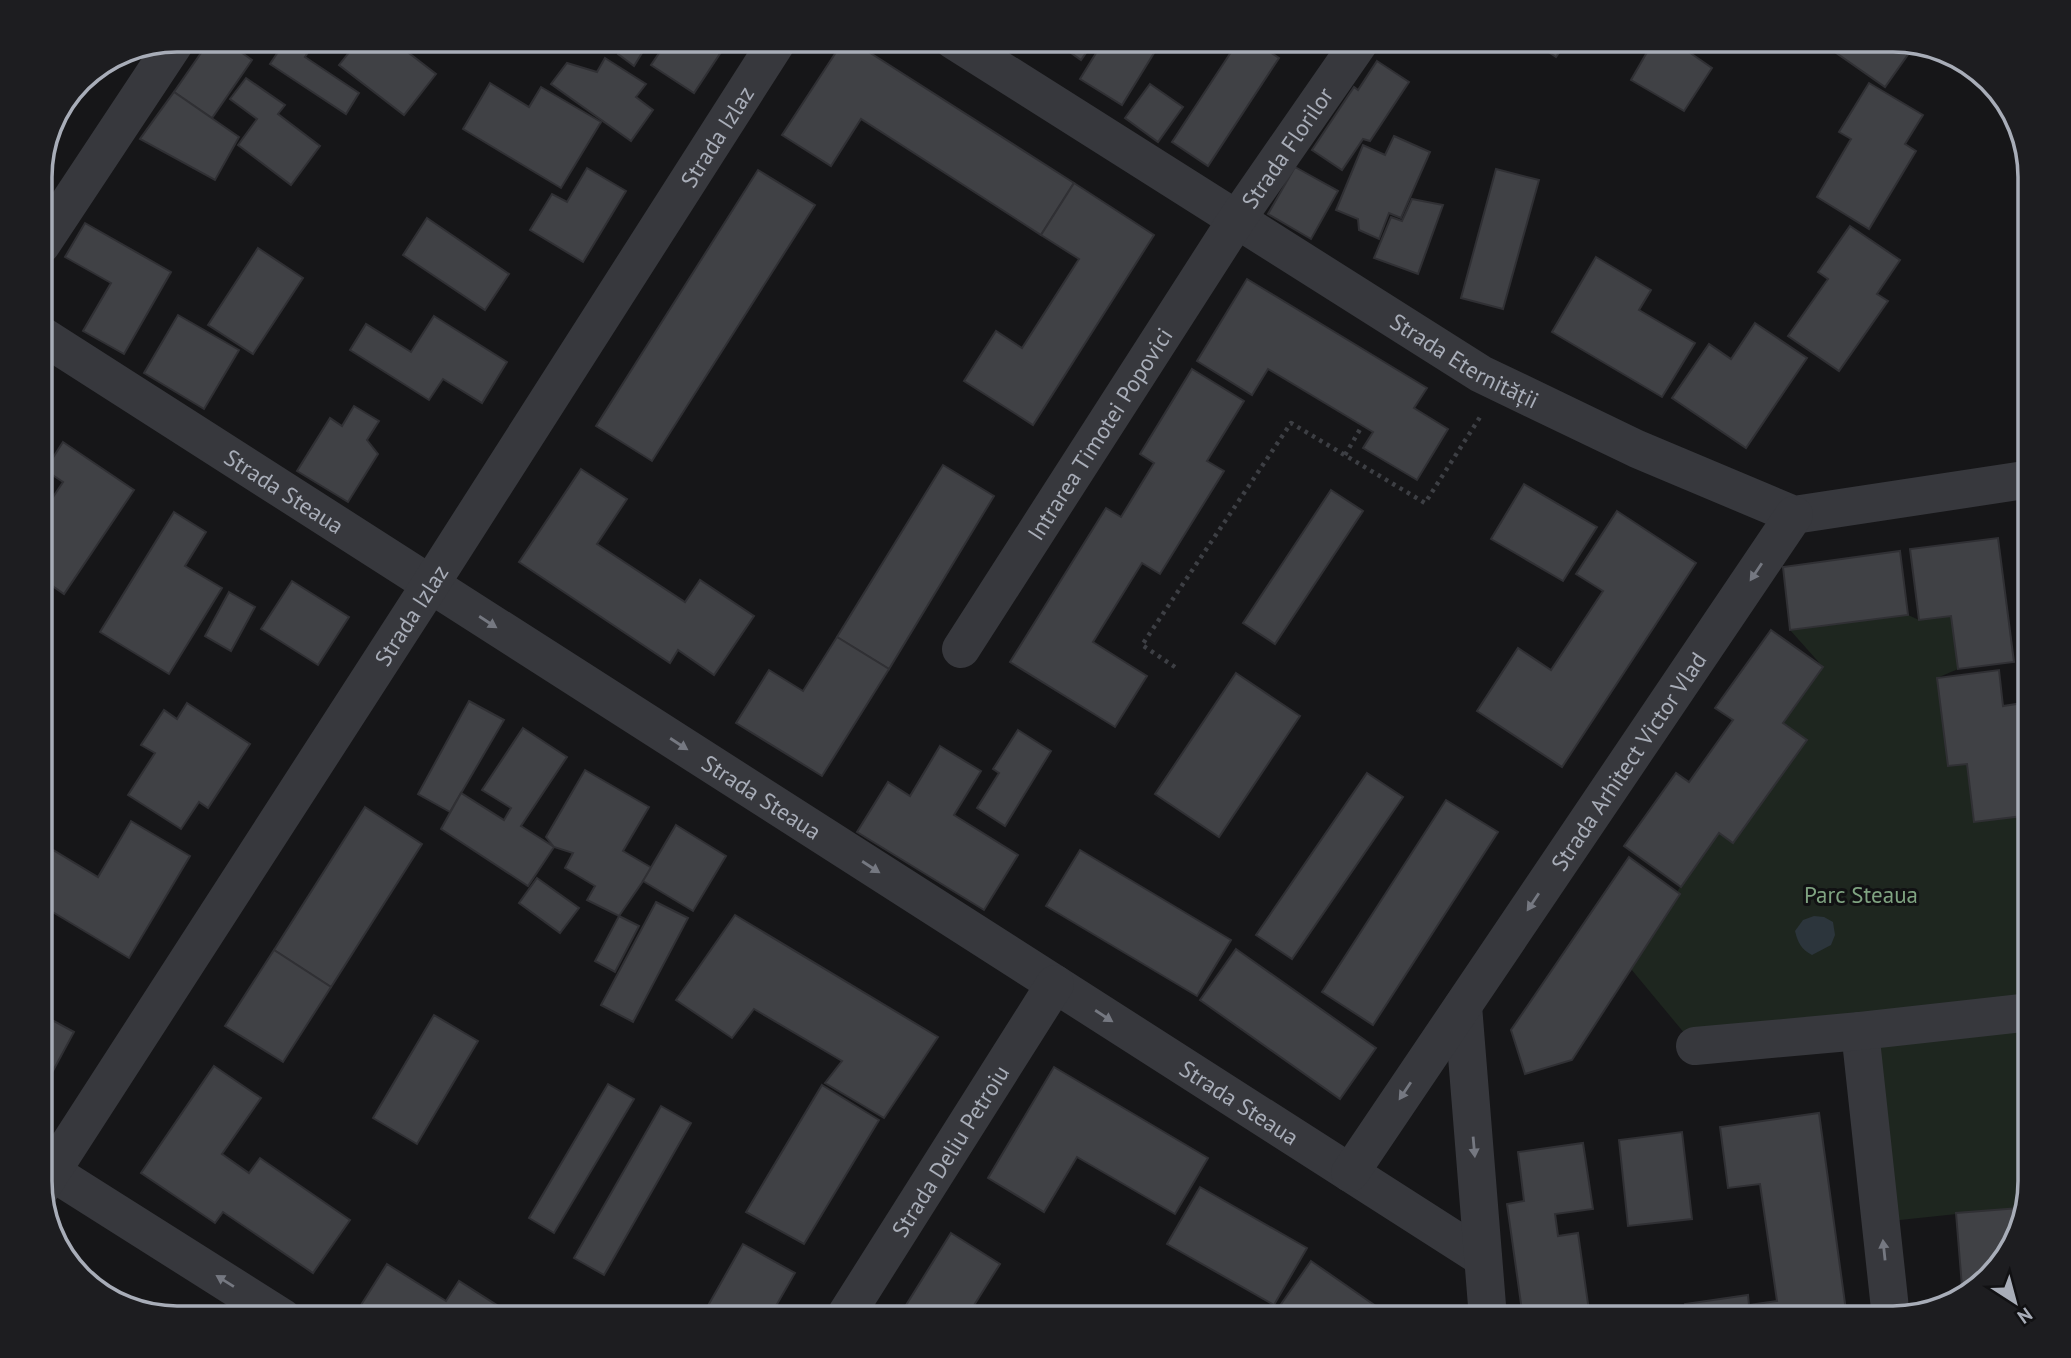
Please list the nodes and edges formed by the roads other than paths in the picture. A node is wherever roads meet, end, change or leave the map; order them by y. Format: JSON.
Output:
{"nodes":[{"id":1,"x":1352,"y":52,"type":"edge"},
{"id":2,"x":168,"y":53,"type":"edge"},
{"id":3,"x":770,"y":53,"type":"edge"},
{"id":4,"x":973,"y":53,"type":"edge"},
{"id":5,"x":1237,"y":219,"type":"junction"},
{"id":6,"x":53,"y":226,"type":"edge"},
{"id":7,"x":53,"y":343,"type":"edge"},
{"id":8,"x":2018,"y":481,"type":"edge"},
{"id":9,"x":1794,"y":515,"type":"junction"},
{"id":10,"x":430,"y":585,"type":"junction"},
{"id":11,"x":961,"y":649,"type":"dead end"},
{"id":12,"x":1055,"y":984,"type":"junction"},
{"id":13,"x":1463,"y":1006,"type":"junction"},
{"id":14,"x":2018,"y":1013,"type":"edge"},
{"id":15,"x":1860,"y":1031,"type":"junction"},
{"id":16,"x":1695,"y":1046,"type":"dead end"},
{"id":17,"x":53,"y":1169,"type":"edge"},
{"id":18,"x":1350,"y":1173,"type":"junction"},
{"id":19,"x":53,"y":1184,"type":"edge"},
{"id":20,"x":1483,"y":1258,"type":"junction"},
{"id":21,"x":262,"y":1306,"type":"edge"},
{"id":22,"x":852,"y":1306,"type":"edge"},
{"id":23,"x":1487,"y":1306,"type":"edge"},
{"id":24,"x":1890,"y":1306,"type":"edge"}],
"edges":[{"from":1,"to":5,"type":"street","name":"Strada Florilor"},
{"from":2,"to":6,"type":"street"},
{"from":3,"to":10,"type":"street","name":"Strada Izlaz"},
{"from":4,"to":5,"type":"street","name":"Strada Eternității"},
{"from":5,"to":9,"type":"street","name":"Strada Eternității"},
{"from":5,"to":11,"type":"street","name":"Intrarea Timotei Popovici"},
{"from":7,"to":10,"type":"street","name":"Strada Steaua"},
{"from":8,"to":9,"type":"street"},
{"from":9,"to":13,"type":"street","name":"Strada Arhitect Victor Vlad","one_way":true},
{"from":10,"to":12,"type":"street","name":"Strada Steaua","one_way":true},
{"from":10,"to":17,"type":"street","name":"Strada Izlaz"},
{"from":12,"to":18,"type":"street","name":"Strada Steaua","one_way":true},
{"from":12,"to":22,"type":"street","name":"Strada Deliu Petroiu"},
{"from":13,"to":18,"type":"street","name":"Strada Arhitect Victor Vlad","one_way":true},
{"from":13,"to":20,"type":"street","one_way":true},
{"from":14,"to":15,"type":"street"},
{"from":15,"to":16,"type":"street"},
{"from":24,"to":15,"type":"street","one_way":true},
{"from":18,"to":20,"type":"street","name":"Strada Steaua"},
{"from":21,"to":19,"type":"street","one_way":true},
{"from":20,"to":23,"type":"street"}]}
